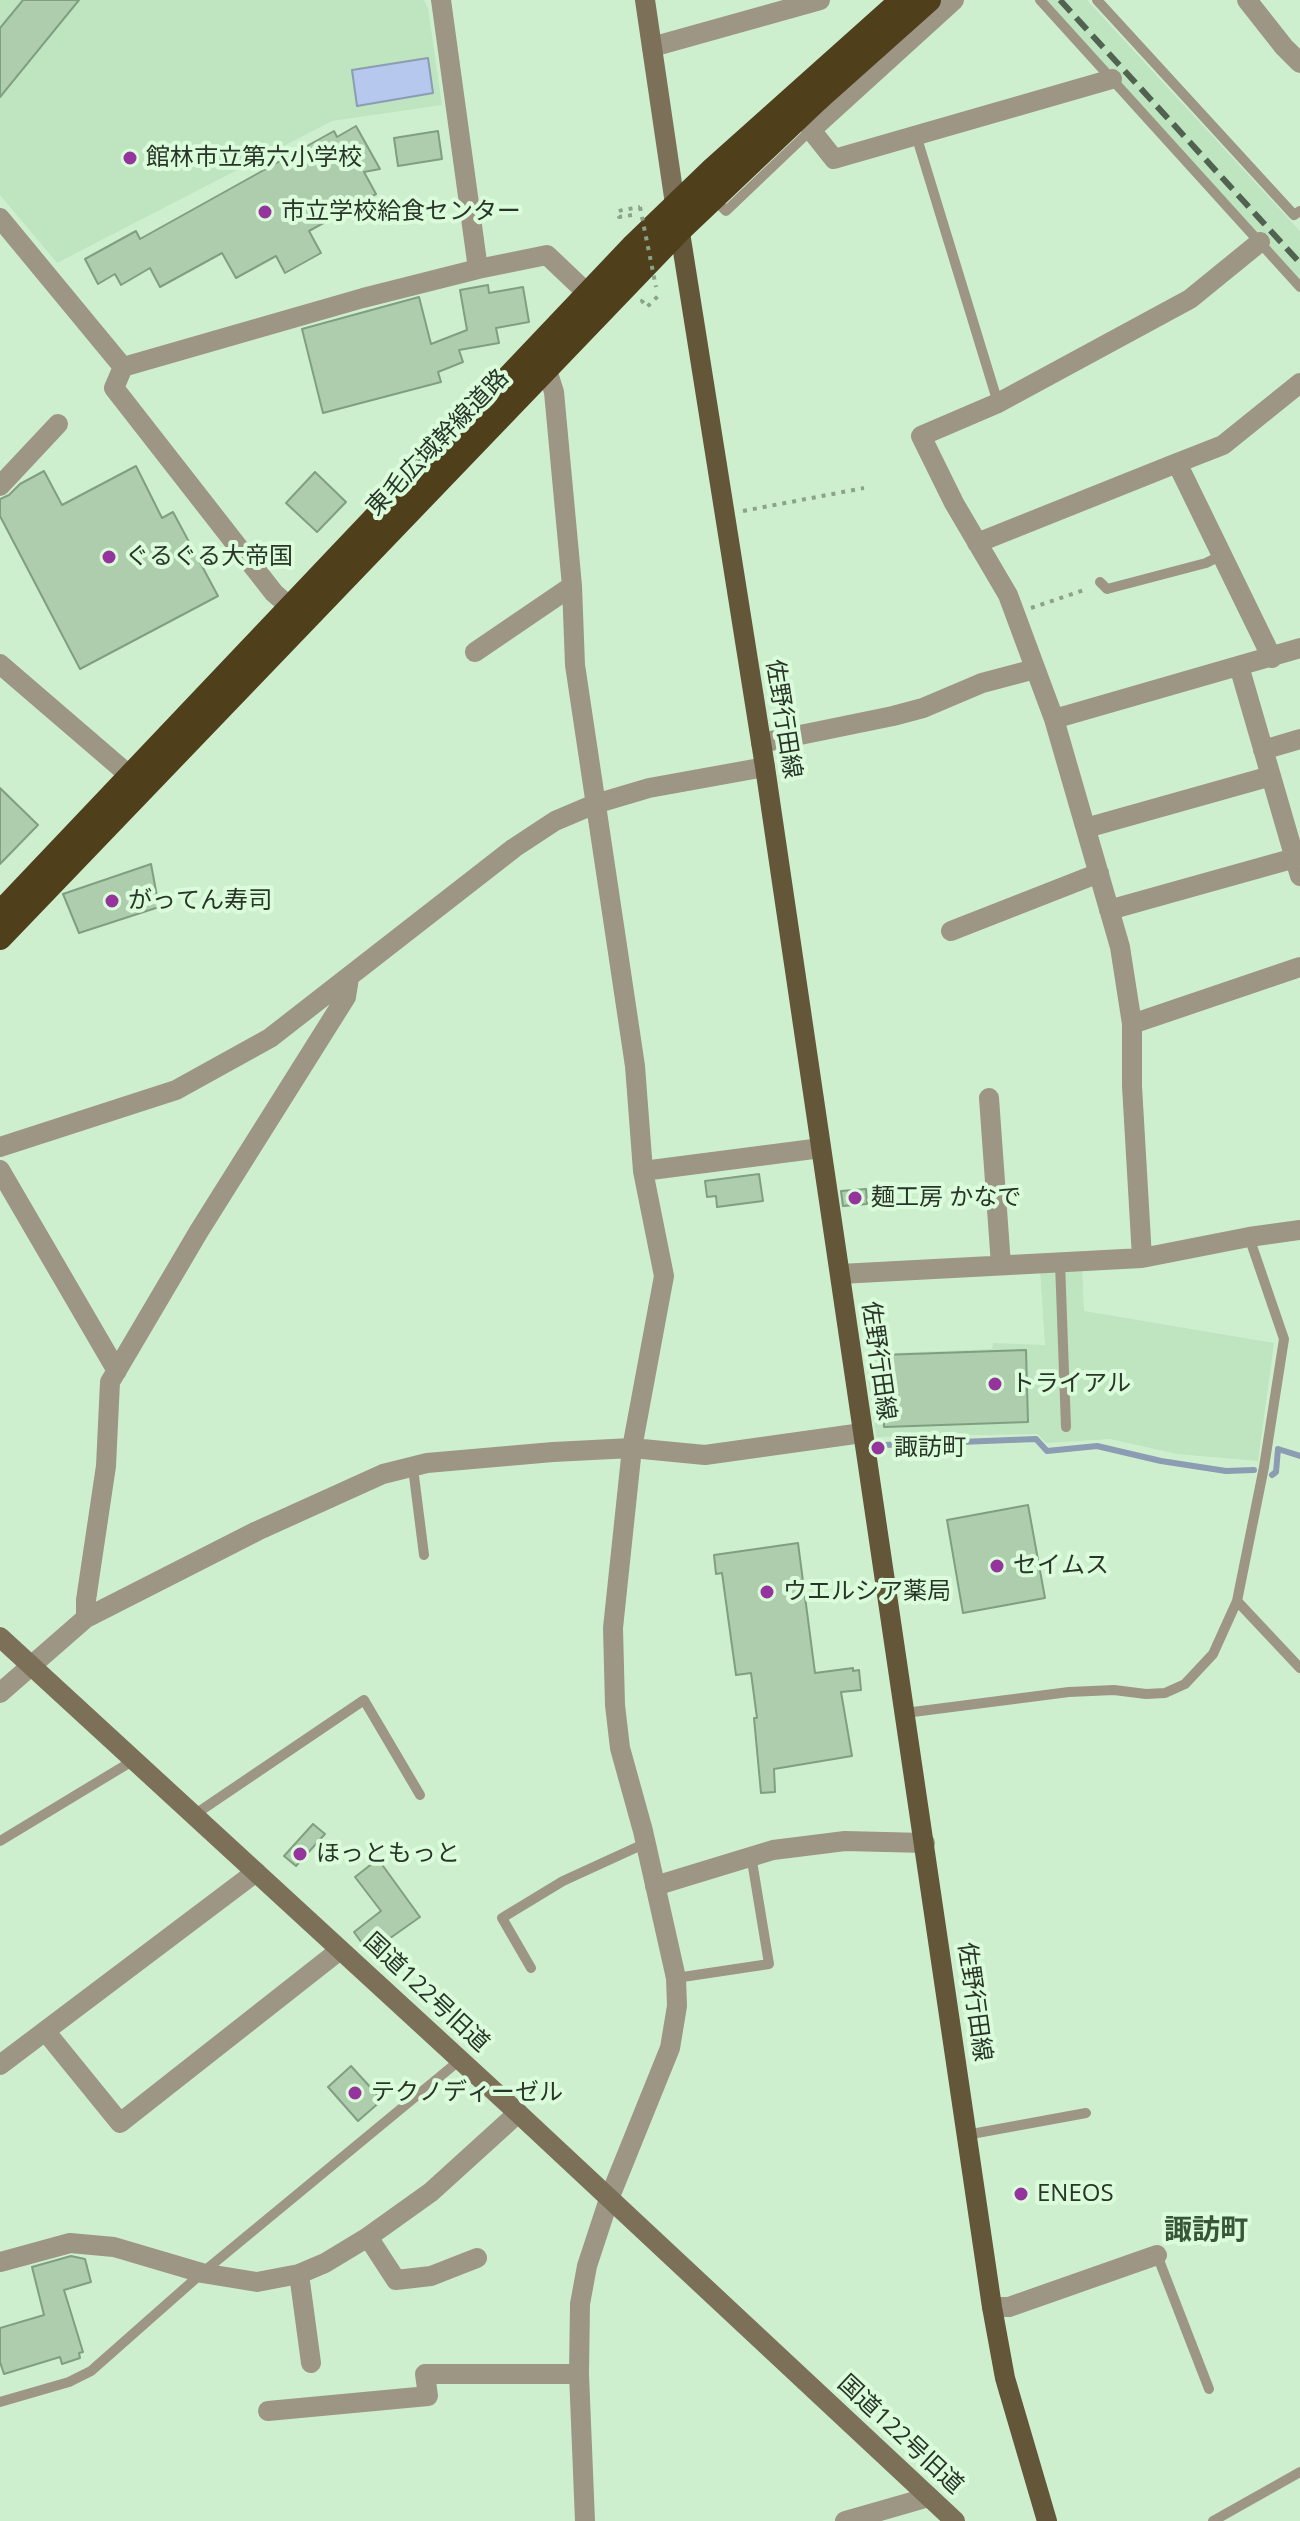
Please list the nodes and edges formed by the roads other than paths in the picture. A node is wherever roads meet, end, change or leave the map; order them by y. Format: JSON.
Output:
{"nodes":[{"id":1,"x":441,"y":0,"type":"edge"},
{"id":2,"x":645,"y":0,"type":"edge"},
{"id":3,"x":820,"y":0,"type":"edge"},
{"id":4,"x":903,"y":0,"type":"edge"},
{"id":5,"x":929,"y":0,"type":"edge"},
{"id":6,"x":954,"y":0,"type":"edge"},
{"id":7,"x":1040,"y":0,"type":"edge"},
{"id":8,"x":1097,"y":0,"type":"edge"},
{"id":9,"x":1247,"y":0,"type":"edge"},
{"id":10,"x":925,"y":26,"type":"junction"},
{"id":11,"x":652,"y":47,"type":"junction"},
{"id":12,"x":1300,"y":63,"type":"edge"},
{"id":13,"x":1112,"y":79,"type":"junction"},
{"id":14,"x":812,"y":93,"type":"junction"},
{"id":15,"x":811,"y":130,"type":"junction"},
{"id":16,"x":916,"y":135,"type":"junction"},
{"id":17,"x":713,"y":197,"type":"junction"},
{"id":18,"x":675,"y":204,"type":"junction"},
{"id":19,"x":1300,"y":211,"type":"edge"},
{"id":20,"x":0,"y":218,"type":"edge"},
{"id":21,"x":680,"y":230,"type":"junction"},
{"id":22,"x":1260,"y":242,"type":"junction"},
{"id":23,"x":478,"y":269,"type":"junction"},
{"id":24,"x":1300,"y":287,"type":"edge"},
{"id":25,"x":587,"y":293,"type":"junction"},
{"id":26,"x":123,"y":367,"type":"junction"},
{"id":27,"x":547,"y":370,"type":"junction"},
{"id":28,"x":1300,"y":383,"type":"edge"},
{"id":29,"x":998,"y":403,"type":"junction"},
{"id":30,"x":58,"y":424,"type":"dead end"},
{"id":31,"x":1177,"y":463,"type":"junction"},
{"id":32,"x":0,"y":486,"type":"edge"},
{"id":33,"x":977,"y":543,"type":"junction"},
{"id":34,"x":1222,"y":555,"type":"junction"},
{"id":35,"x":1100,"y":582,"type":"road end"},
{"id":36,"x":572,"y":586,"type":"junction"},
{"id":37,"x":289,"y":606,"type":"junction"},
{"id":38,"x":1300,"y":648,"type":"edge"},
{"id":39,"x":475,"y":652,"type":"dead end"},
{"id":40,"x":1272,"y":658,"type":"junction"},
{"id":41,"x":0,"y":664,"type":"edge"},
{"id":42,"x":1239,"y":666,"type":"junction"},
{"id":43,"x":1035,"y":669,"type":"junction"},
{"id":44,"x":1054,"y":719,"type":"junction"},
{"id":45,"x":1300,"y":739,"type":"edge"},
{"id":46,"x":761,"y":743,"type":"junction"},
{"id":47,"x":1263,"y":750,"type":"junction"},
{"id":48,"x":765,"y":767,"type":"junction"},
{"id":49,"x":129,"y":775,"type":"junction"},
{"id":50,"x":1271,"y":776,"type":"junction"},
{"id":51,"x":595,"y":804,"type":"junction"},
{"id":52,"x":1086,"y":828,"type":"junction"},
{"id":53,"x":1297,"y":867,"type":"edge"},
{"id":54,"x":1099,"y":873,"type":"junction"},
{"id":55,"x":1109,"y":910,"type":"junction"},
{"id":56,"x":0,"y":913,"type":"edge"},
{"id":57,"x":951,"y":931,"type":"dead end"},
{"id":58,"x":0,"y":938,"type":"edge"},
{"id":59,"x":1300,"y":967,"type":"edge"},
{"id":60,"x":349,"y":978,"type":"junction"},
{"id":61,"x":1132,"y":1024,"type":"junction"},
{"id":62,"x":989,"y":1098,"type":"dead end"},
{"id":63,"x":0,"y":1147,"type":"edge"},
{"id":64,"x":821,"y":1148,"type":"junction"},
{"id":65,"x":0,"y":1170,"type":"edge"},
{"id":66,"x":643,"y":1171,"type":"junction"},
{"id":67,"x":1300,"y":1230,"type":"edge"},
{"id":68,"x":1249,"y":1237,"type":"junction"},
{"id":69,"x":1142,"y":1258,"type":"junction"},
{"id":70,"x":1060,"y":1262,"type":"junction"},
{"id":71,"x":1001,"y":1265,"type":"junction"},
{"id":72,"x":840,"y":1274,"type":"junction"},
{"id":73,"x":117,"y":1371,"type":"junction"},
{"id":74,"x":1066,"y":1427,"type":"dead end"},
{"id":75,"x":862,"y":1433,"type":"junction"},
{"id":76,"x":632,"y":1448,"type":"junction"},
{"id":77,"x":413,"y":1468,"type":"junction"},
{"id":78,"x":424,"y":1555,"type":"dead end"},
{"id":79,"x":1237,"y":1601,"type":"junction"},
{"id":80,"x":86,"y":1618,"type":"junction"},
{"id":81,"x":0,"y":1637,"type":"edge"},
{"id":82,"x":32,"y":1667,"type":"junction"},
{"id":83,"x":1300,"y":1668,"type":"edge"},
{"id":84,"x":0,"y":1693,"type":"edge"},
{"id":85,"x":905,"y":1713,"type":"junction"},
{"id":86,"x":134,"y":1760,"type":"junction"},
{"id":87,"x":420,"y":1795,"type":"dead end"},
{"id":88,"x":194,"y":1815,"type":"junction"},
{"id":89,"x":0,"y":1841,"type":"edge"},
{"id":90,"x":646,"y":1843,"type":"junction"},
{"id":91,"x":925,"y":1843,"type":"junction"},
{"id":92,"x":751,"y":1855,"type":"junction"},
{"id":93,"x":256,"y":1872,"type":"junction"},
{"id":94,"x":655,"y":1886,"type":"junction"},
{"id":95,"x":340,"y":1950,"type":"junction"},
{"id":96,"x":531,"y":1968,"type":"dead end"},
{"id":97,"x":676,"y":1978,"type":"junction"},
{"id":98,"x":46,"y":2032,"type":"junction"},
{"id":99,"x":460,"y":2060,"type":"junction"},
{"id":100,"x":0,"y":2065,"type":"edge"},
{"id":101,"x":518,"y":2113,"type":"junction"},
{"id":102,"x":1086,"y":2113,"type":"dead end"},
{"id":103,"x":966,"y":2135,"type":"junction"},
{"id":104,"x":609,"y":2199,"type":"junction"},
{"id":105,"x":368,"y":2237,"type":"junction"},
{"id":106,"x":1157,"y":2255,"type":"joint"},
{"id":107,"x":477,"y":2258,"type":"dead end"},
{"id":108,"x":0,"y":2262,"type":"edge"},
{"id":109,"x":202,"y":2273,"type":"junction"},
{"id":110,"x":299,"y":2274,"type":"junction"},
{"id":111,"x":992,"y":2307,"type":"junction"},
{"id":112,"x":311,"y":2363,"type":"dead end"},
{"id":113,"x":579,"y":2374,"type":"junction"},
{"id":114,"x":1209,"y":2389,"type":"dead end"},
{"id":115,"x":0,"y":2402,"type":"edge"},
{"id":116,"x":268,"y":2411,"type":"dead end"},
{"id":117,"x":1300,"y":2472,"type":"edge"},
{"id":118,"x":929,"y":2497,"type":"junction"},
{"id":119,"x":585,"y":2521,"type":"edge"},
{"id":120,"x":845,"y":2521,"type":"edge"},
{"id":121,"x":955,"y":2521,"type":"edge"},
{"id":122,"x":1047,"y":2521,"type":"edge"},
{"id":123,"x":1213,"y":2521,"type":"edge"}],
"edges":[{"from":1,"to":23,"type":"street"},
{"from":2,"to":11,"type":"street"},
{"from":3,"to":11,"type":"street"},
{"from":4,"to":10,"type":"street"},
{"from":4,"to":14,"type":"highway","name":"東毛広域幹線道路"},
{"from":5,"to":14,"type":"highway","name":"東毛広域幹線道路","bridge":true},
{"from":6,"to":10,"type":"street"},
{"from":7,"to":13,"type":"lane"},
{"from":8,"to":19,"type":"lane"},
{"from":9,"to":12,"type":"street"},
{"from":10,"to":15,"type":"street"},
{"from":11,"to":18,"type":"street"},
{"from":13,"to":16,"type":"street"},
{"from":13,"to":22,"type":"lane"},
{"from":14,"to":17,"type":"highway","name":"東毛広域幹線道路"},
{"from":14,"to":18,"type":"highway","name":"東毛広域幹線道路"},
{"from":15,"to":16,"type":"street"},
{"from":15,"to":17,"type":"lane"},
{"from":16,"to":29,"type":"lane"},
{"from":17,"to":21,"type":"highway","name":"東毛広域幹線道路"},
{"from":18,"to":21,"type":"main road","name":"佐野行田線"},
{"from":18,"to":25,"type":"highway","name":"東毛広域幹線道路"},
{"from":20,"to":26,"type":"street"},
{"from":21,"to":27,"type":"highway","name":"東毛広域幹線道路"},
{"from":21,"to":46,"type":"main road","name":"佐野行田線"},
{"from":22,"to":24,"type":"lane"},
{"from":22,"to":29,"type":"street"},
{"from":23,"to":25,"type":"street"},
{"from":23,"to":26,"type":"street"},
{"from":25,"to":37,"type":"highway","name":"東毛広域幹線道路"},
{"from":26,"to":37,"type":"street"},
{"from":27,"to":36,"type":"street"},
{"from":27,"to":58,"type":"highway","name":"東毛広域幹線道路"},
{"from":28,"to":31,"type":"street"},
{"from":29,"to":33,"type":"street"},
{"from":30,"to":32,"type":"street"},
{"from":31,"to":33,"type":"street"},
{"from":31,"to":34,"type":"street"},
{"from":33,"to":43,"type":"street"},
{"from":34,"to":35,"type":"lane"},
{"from":34,"to":40,"type":"street"},
{"from":36,"to":39,"type":"street"},
{"from":36,"to":51,"type":"street"},
{"from":37,"to":49,"type":"highway","name":"東毛広域幹線道路"},
{"from":38,"to":40,"type":"street"},
{"from":40,"to":42,"type":"street"},
{"from":41,"to":49,"type":"street"},
{"from":42,"to":44,"type":"street"},
{"from":42,"to":47,"type":"street"},
{"from":43,"to":44,"type":"street"},
{"from":43,"to":46,"type":"street"},
{"from":44,"to":52,"type":"street"},
{"from":45,"to":47,"type":"street"},
{"from":46,"to":48,"type":"main road","name":"佐野行田線"},
{"from":47,"to":50,"type":"street"},
{"from":48,"to":51,"type":"street"},
{"from":48,"to":64,"type":"main road","name":"佐野行田線"},
{"from":49,"to":56,"type":"highway","name":"東毛広域幹線道路"},
{"from":50,"to":52,"type":"street"},
{"from":50,"to":53,"type":"street"},
{"from":51,"to":60,"type":"street"},
{"from":51,"to":66,"type":"street"},
{"from":52,"to":54,"type":"street"},
{"from":53,"to":55,"type":"street"},
{"from":54,"to":55,"type":"street"},
{"from":54,"to":57,"type":"street"},
{"from":55,"to":61,"type":"street"},
{"from":59,"to":61,"type":"street"},
{"from":60,"to":63,"type":"street"},
{"from":60,"to":73,"type":"street"},
{"from":61,"to":69,"type":"street"},
{"from":62,"to":71,"type":"street"},
{"from":64,"to":66,"type":"street"},
{"from":64,"to":72,"type":"main road","name":"佐野行田線"},
{"from":65,"to":73,"type":"street"},
{"from":66,"to":76,"type":"street"},
{"from":67,"to":68,"type":"street"},
{"from":68,"to":69,"type":"street"},
{"from":68,"to":79,"type":"lane"},
{"from":69,"to":70,"type":"street"},
{"from":70,"to":71,"type":"street"},
{"from":70,"to":74,"type":"lane"},
{"from":71,"to":72,"type":"street"},
{"from":72,"to":75,"type":"main road","name":"佐野行田線"},
{"from":73,"to":80,"type":"street"},
{"from":75,"to":76,"type":"street"},
{"from":75,"to":85,"type":"main road","name":"佐野行田線"},
{"from":76,"to":77,"type":"street"},
{"from":76,"to":90,"type":"street"},
{"from":77,"to":78,"type":"lane"},
{"from":77,"to":80,"type":"street"},
{"from":79,"to":83,"type":"lane"},
{"from":79,"to":85,"type":"lane"},
{"from":80,"to":82,"type":"street"},
{"from":81,"to":82,"type":"street","name":"国道122号旧道"},
{"from":82,"to":84,"type":"street"},
{"from":82,"to":86,"type":"street","name":"国道122号旧道"},
{"from":85,"to":91,"type":"main road","name":"佐野行田線"},
{"from":86,"to":88,"type":"street","name":"国道122号旧道"},
{"from":86,"to":89,"type":"lane"},
{"from":87,"to":88,"type":"lane"},
{"from":88,"to":93,"type":"street","name":"国道122号旧道"},
{"from":90,"to":94,"type":"street"},
{"from":90,"to":96,"type":"lane"},
{"from":91,"to":92,"type":"street"},
{"from":91,"to":103,"type":"main road","name":"佐野行田線"},
{"from":92,"to":94,"type":"street"},
{"from":92,"to":97,"type":"lane"},
{"from":93,"to":95,"type":"street","name":"国道122号旧道"},
{"from":93,"to":98,"type":"street"},
{"from":94,"to":97,"type":"street"},
{"from":95,"to":98,"type":"street"},
{"from":95,"to":99,"type":"street","name":"国道122号旧道"},
{"from":97,"to":104,"type":"street"},
{"from":98,"to":100,"type":"street"},
{"from":99,"to":101,"type":"street","name":"国道122号旧道"},
{"from":99,"to":109,"type":"lane"},
{"from":101,"to":104,"type":"street","name":"国道122号旧道"},
{"from":101,"to":105,"type":"street"},
{"from":102,"to":103,"type":"lane"},
{"from":103,"to":111,"type":"main road","name":"佐野行田線"},
{"from":104,"to":113,"type":"street"},
{"from":104,"to":118,"type":"street","name":"国道122号旧道"},
{"from":105,"to":107,"type":"street"},
{"from":105,"to":110,"type":"street"},
{"from":106,"to":111,"type":"street"},
{"from":106,"to":114,"type":"lane"},
{"from":108,"to":109,"type":"street"},
{"from":109,"to":110,"type":"street"},
{"from":109,"to":115,"type":"lane"},
{"from":110,"to":112,"type":"street"},
{"from":111,"to":122,"type":"main road","name":"佐野行田線"},
{"from":113,"to":116,"type":"street"},
{"from":113,"to":119,"type":"street"},
{"from":117,"to":123,"type":"lane"},
{"from":118,"to":120,"type":"street"},
{"from":118,"to":121,"type":"street","name":"国道122号旧道"}]}
